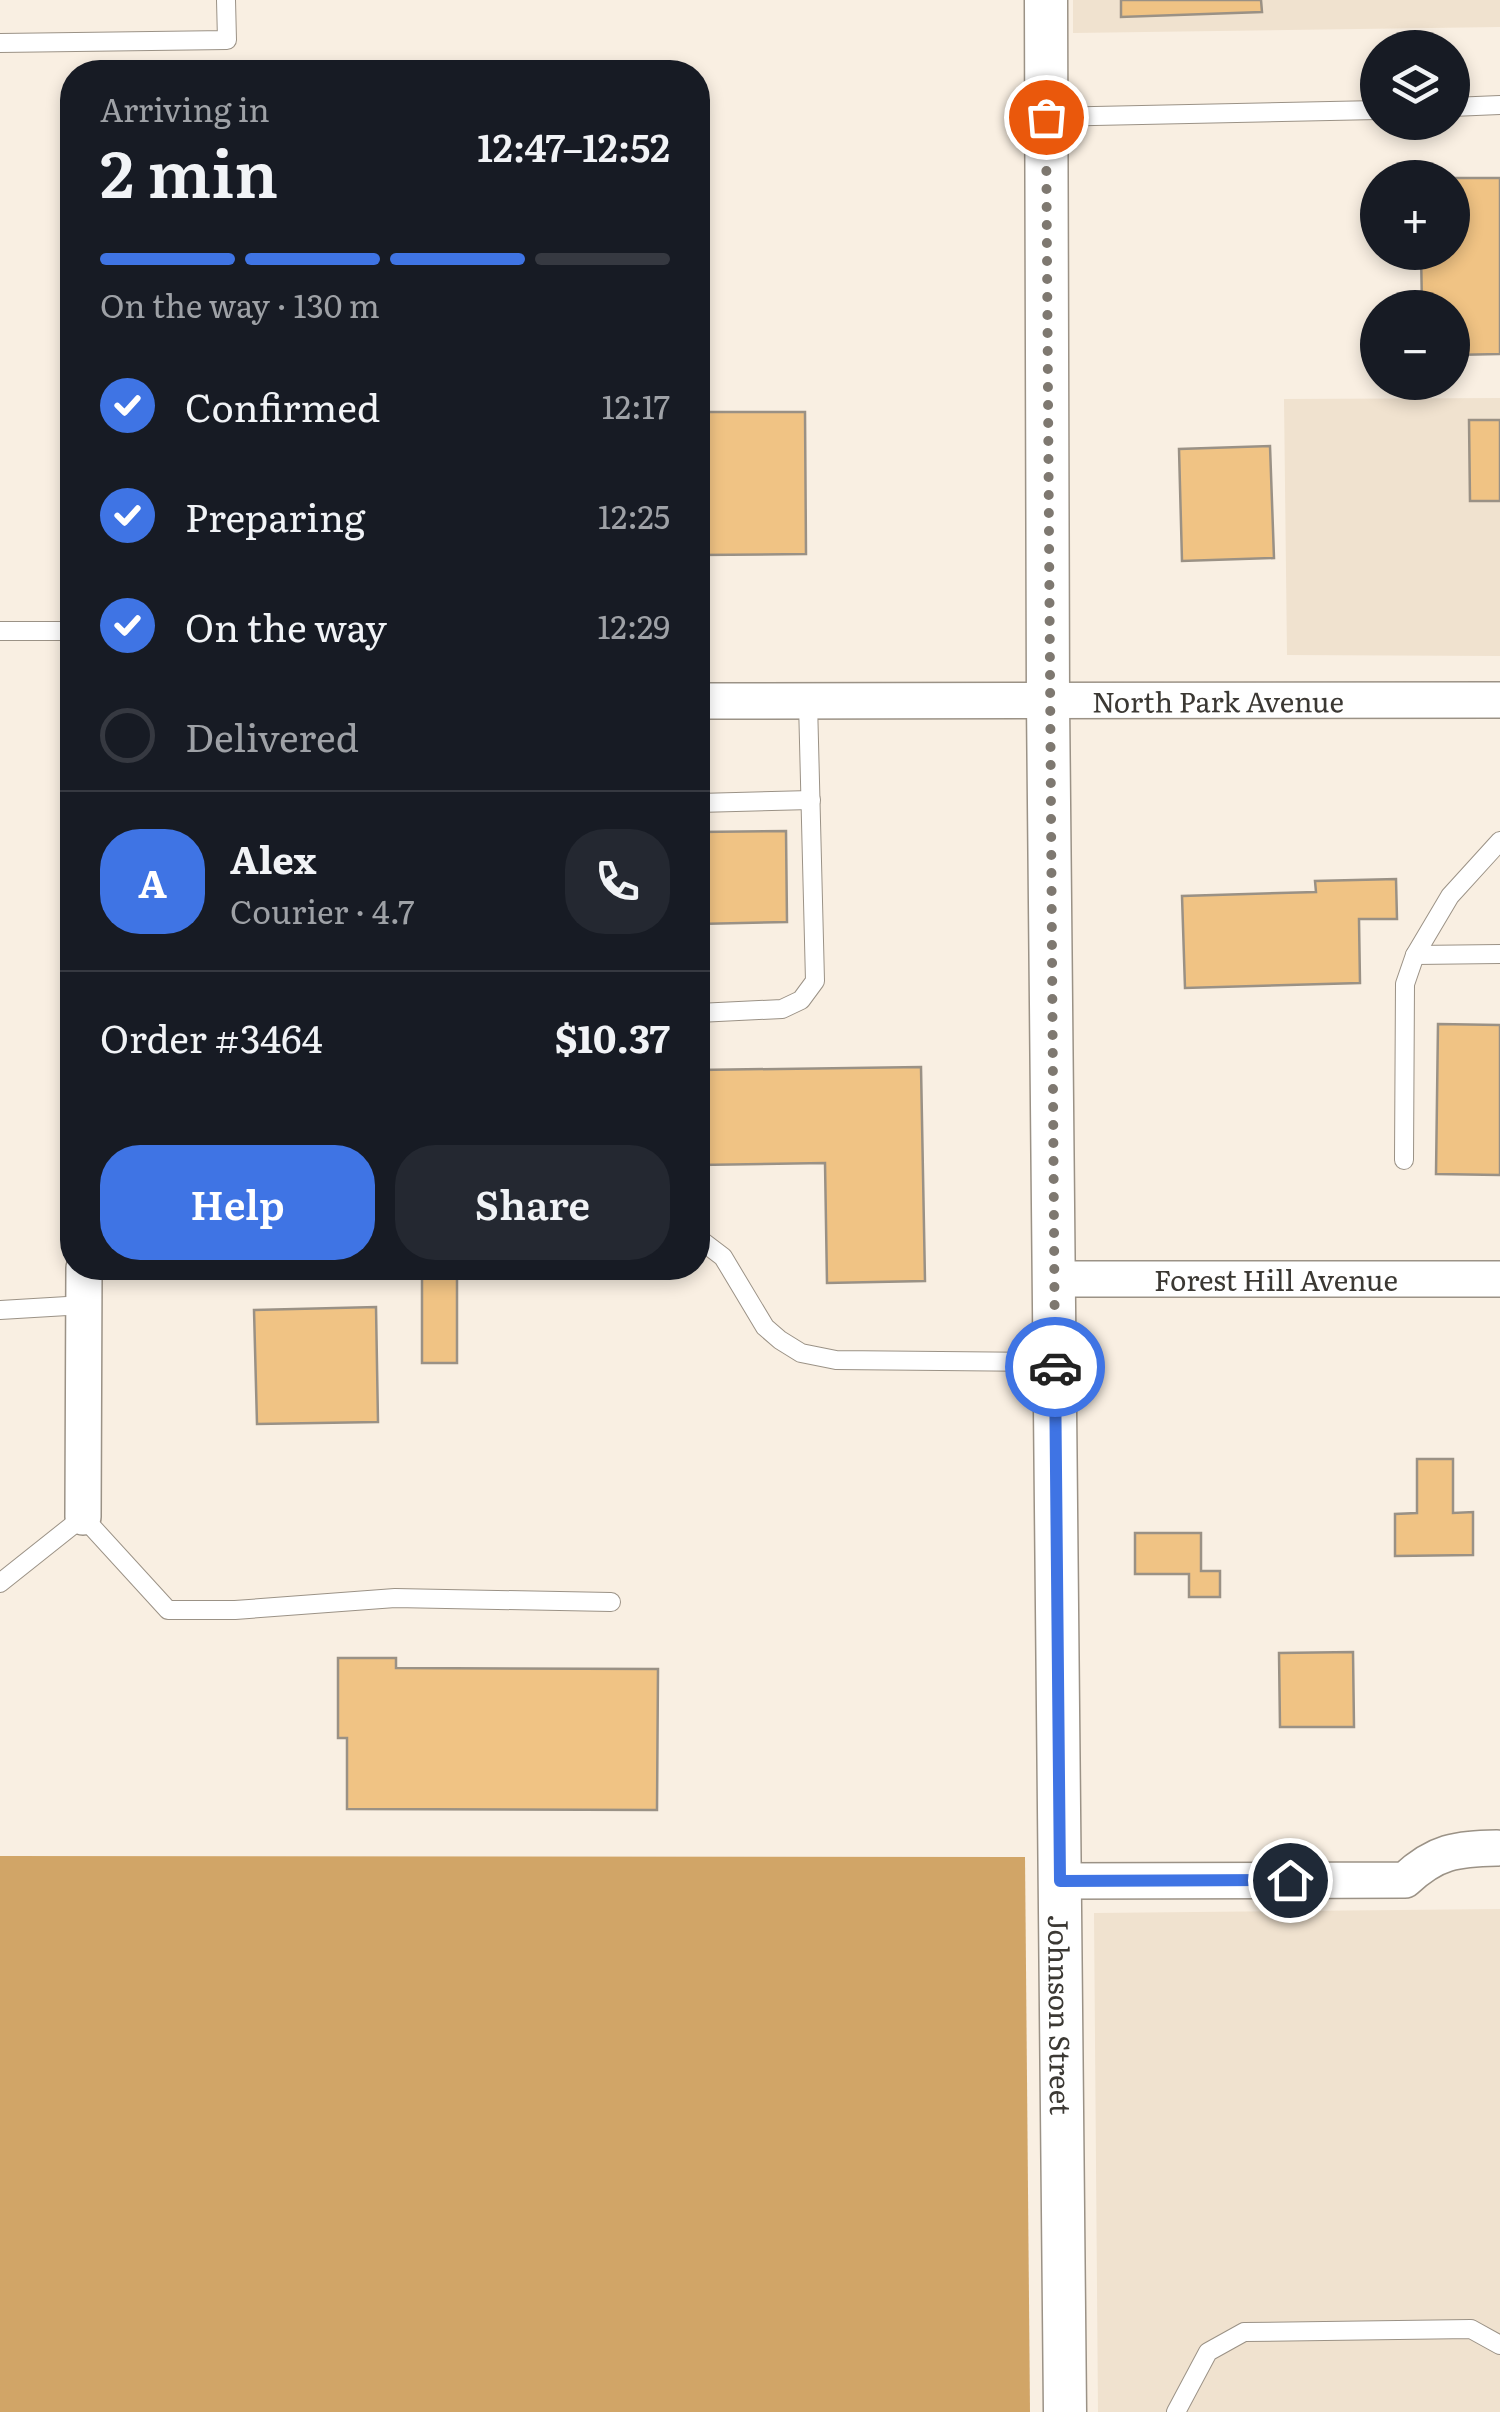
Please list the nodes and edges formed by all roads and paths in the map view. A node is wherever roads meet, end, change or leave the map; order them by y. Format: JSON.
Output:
{"nodes":[{"id":1,"x":226,"y":0,"type":"edge"},
{"id":2,"x":1046,"y":0,"type":"edge"},
{"id":3,"x":0,"y":44,"type":"edge"},
{"id":4,"x":1500,"y":105,"type":"edge"},
{"id":5,"x":1470,"y":106,"type":"edge"},
{"id":6,"x":1360,"y":110,"type":"edge"},
{"id":7,"x":1046,"y":117,"type":"junction"},
{"id":8,"x":60,"y":631,"type":"edge"},
{"id":9,"x":0,"y":632,"type":"edge"},
{"id":10,"x":1500,"y":700,"type":"edge"},
{"id":11,"x":710,"y":702,"type":"edge"},
{"id":12,"x":808,"y":702,"type":"junction"},
{"id":13,"x":1048,"y":702,"type":"junction"},
{"id":14,"x":810,"y":800,"type":"junction"},
{"id":15,"x":710,"y":802,"type":"edge"},
{"id":16,"x":1500,"y":841,"type":"edge"},
{"id":17,"x":1500,"y":954,"type":"edge"},
{"id":18,"x":1416,"y":955,"type":"junction"},
{"id":19,"x":710,"y":1013,"type":"edge"},
{"id":20,"x":1404,"y":1160,"type":"dead end"},
{"id":21,"x":710,"y":1247,"type":"edge"},
{"id":22,"x":1054,"y":1278,"type":"junction"},
{"id":23,"x":1500,"y":1279,"type":"edge"},
{"id":24,"x":84,"y":1280,"type":"edge"},
{"id":25,"x":84,"y":1305,"type":"junction"},
{"id":26,"x":0,"y":1310,"type":"edge"},
{"id":27,"x":1055,"y":1362,"type":"junction"},
{"id":28,"x":83,"y":1517,"type":"junction"},
{"id":29,"x":0,"y":1583,"type":"edge"},
{"id":30,"x":611,"y":1602,"type":"dead end"},
{"id":31,"x":1497,"y":1848,"type":"dead end"},
{"id":32,"x":1060,"y":1881,"type":"junction"},
{"id":33,"x":1500,"y":2345,"type":"edge"},
{"id":34,"x":1064,"y":2412,"type":"edge"},
{"id":35,"x":1176,"y":2412,"type":"edge"}],
"edges":[{"from":1,"to":3,"type":"lane"},
{"from":2,"to":7,"type":"street","name":"Johnson Street"},
{"from":4,"to":5,"type":"lane"},
{"from":6,"to":7,"type":"lane"},
{"from":7,"to":13,"type":"street","name":"Johnson Street"},
{"from":8,"to":9,"type":"lane"},
{"from":10,"to":13,"type":"street","name":"North Park Avenue"},
{"from":11,"to":12,"type":"street","name":"North Park Avenue"},
{"from":12,"to":13,"type":"street","name":"North Park Avenue"},
{"from":12,"to":14,"type":"lane"},
{"from":13,"to":22,"type":"street","name":"Johnson Street"},
{"from":14,"to":15,"type":"lane"},
{"from":14,"to":19,"type":"lane"},
{"from":16,"to":18,"type":"lane"},
{"from":17,"to":18,"type":"lane"},
{"from":18,"to":20,"type":"lane"},
{"from":21,"to":27,"type":"lane"},
{"from":22,"to":23,"type":"street","name":"Forest Hill Avenue"},
{"from":22,"to":27,"type":"street","name":"Johnson Street"},
{"from":24,"to":25,"type":"street"},
{"from":25,"to":26,"type":"lane"},
{"from":25,"to":28,"type":"street"},
{"from":27,"to":32,"type":"street","name":"Johnson Street"},
{"from":28,"to":29,"type":"lane"},
{"from":28,"to":30,"type":"lane"},
{"from":31,"to":32,"type":"street"},
{"from":32,"to":34,"type":"street","name":"Johnson Street"},
{"from":33,"to":35,"type":"lane"}]}
